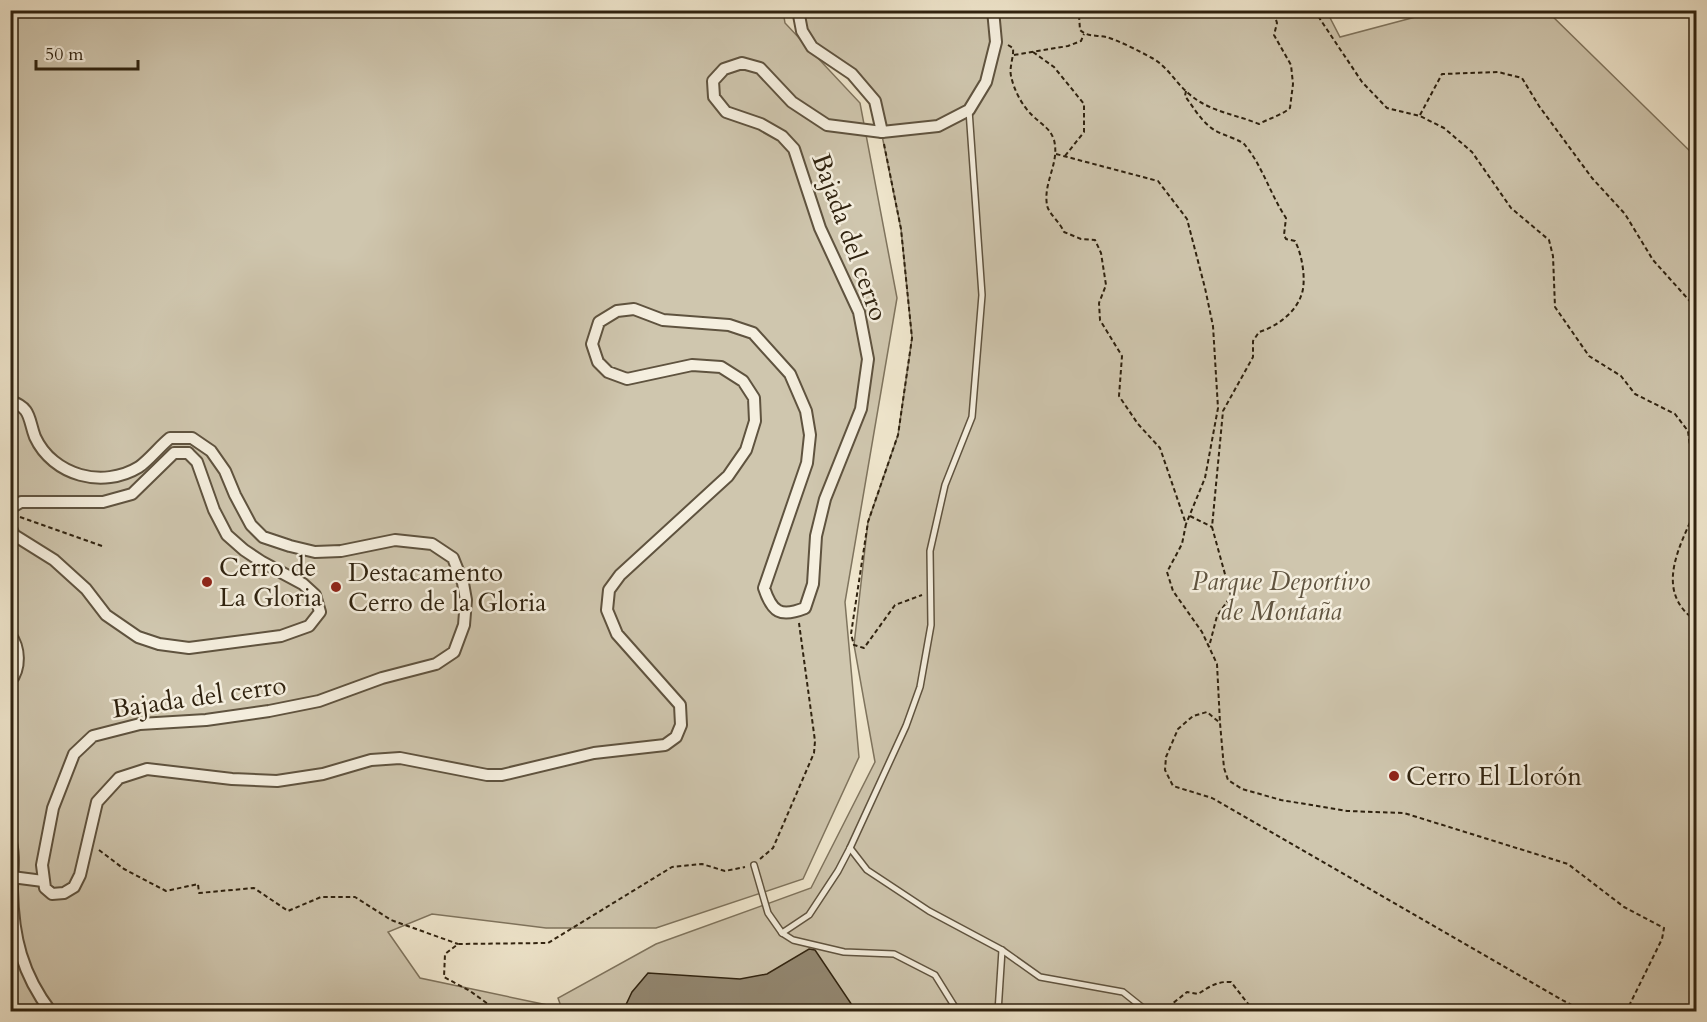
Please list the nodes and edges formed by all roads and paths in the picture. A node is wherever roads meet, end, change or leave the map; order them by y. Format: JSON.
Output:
{"nodes":[{"id":1,"x":798,"y":10,"type":"edge"},
{"id":2,"x":993,"y":10,"type":"edge"},
{"id":3,"x":1074,"y":10,"type":"edge"},
{"id":4,"x":1273,"y":10,"type":"edge"},
{"id":5,"x":1314,"y":10,"type":"edge"},
{"id":6,"x":1084,"y":34,"type":"junction"},
{"id":7,"x":996,"y":42,"type":"junction"},
{"id":8,"x":1033,"y":52,"type":"junction"},
{"id":9,"x":1014,"y":55,"type":"junction"},
{"id":10,"x":1186,"y":91,"type":"junction"},
{"id":11,"x":969,"y":110,"type":"junction"},
{"id":12,"x":1420,"y":116,"type":"junction"},
{"id":13,"x":882,"y":132,"type":"junction"},
{"id":14,"x":1056,"y":154,"type":"junction"},
{"id":15,"x":1065,"y":156,"type":"junction"},
{"id":16,"x":1696,"y":308,"type":"edge"},
{"id":17,"x":10,"y":401,"type":"edge"},
{"id":18,"x":1218,"y":408,"type":"junction"},
{"id":19,"x":1223,"y":411,"type":"junction"},
{"id":20,"x":192,"y":438,"type":"junction"},
{"id":21,"x":188,"y":453,"type":"junction"},
{"id":22,"x":1696,"y":492,"type":"edge"},
{"id":23,"x":1696,"y":508,"type":"edge"},
{"id":24,"x":10,"y":512,"type":"edge"},
{"id":25,"x":1189,"y":516,"type":"junction"},
{"id":26,"x":1186,"y":524,"type":"junction"},
{"id":27,"x":10,"y":526,"type":"edge"},
{"id":28,"x":1212,"y":527,"type":"junction"},
{"id":29,"x":102,"y":546,"type":"dead end"},
{"id":30,"x":930,"y":592,"type":"junction"},
{"id":31,"x":797,"y":611,"type":"junction"},
{"id":32,"x":1696,"y":621,"type":"edge"},
{"id":33,"x":10,"y":634,"type":"edge"},
{"id":34,"x":1209,"y":647,"type":"junction"},
{"id":35,"x":10,"y":682,"type":"edge"},
{"id":36,"x":1220,"y":723,"type":"junction"},
{"id":37,"x":88,"y":833,"type":"junction"},
{"id":38,"x":10,"y":838,"type":"edge"},
{"id":39,"x":850,"y":848,"type":"junction"},
{"id":40,"x":754,"y":865,"type":"junction"},
{"id":41,"x":12,"y":877,"type":"junction"},
{"id":42,"x":43,"y":881,"type":"junction"},
{"id":43,"x":782,"y":933,"type":"junction"},
{"id":44,"x":458,"y":944,"type":"junction"},
{"id":45,"x":1002,"y":950,"type":"junction"},
{"id":46,"x":1696,"y":1003,"type":"edge"},
{"id":47,"x":51,"y":1011,"type":"edge"},
{"id":48,"x":499,"y":1011,"type":"edge"},
{"id":49,"x":958,"y":1011,"type":"edge"},
{"id":50,"x":999,"y":1011,"type":"edge"},
{"id":51,"x":1148,"y":1011,"type":"edge"},
{"id":52,"x":1162,"y":1011,"type":"edge"},
{"id":53,"x":1260,"y":1011,"type":"edge"},
{"id":54,"x":1269,"y":1011,"type":"edge"},
{"id":55,"x":1325,"y":1011,"type":"edge"},
{"id":56,"x":1345,"y":1011,"type":"edge"},
{"id":57,"x":1586,"y":1011,"type":"edge"},
{"id":58,"x":1626,"y":1011,"type":"edge"},
{"id":59,"x":1645,"y":1011,"type":"edge"}],
"edges":[{"from":1,"to":13,"type":"street"},
{"from":2,"to":7,"type":"street"},
{"from":3,"to":6,"type":"path"},
{"from":4,"to":10,"type":"path"},
{"from":5,"to":12,"type":"path"},
{"from":6,"to":8,"type":"path"},
{"from":6,"to":10,"type":"path"},
{"from":7,"to":9,"type":"path"},
{"from":7,"to":11,"type":"street"},
{"from":8,"to":9,"type":"path"},
{"from":8,"to":15,"type":"path"},
{"from":9,"to":14,"type":"path"},
{"from":10,"to":19,"type":"path"},
{"from":11,"to":13,"type":"street","name":"Bajada del cerro"},
{"from":11,"to":30,"type":"lane"},
{"from":12,"to":16,"type":"path"},
{"from":12,"to":22,"type":"path"},
{"from":13,"to":30,"type":"path"},
{"from":13,"to":31,"type":"street","name":"Bajada del cerro"},
{"from":14,"to":15,"type":"path"},
{"from":14,"to":26,"type":"path"},
{"from":15,"to":18,"type":"path"},
{"from":17,"to":20,"type":"street"},
{"from":18,"to":19,"type":"path"},
{"from":18,"to":25,"type":"path"},
{"from":19,"to":28,"type":"path"},
{"from":20,"to":21,"type":"street"},
{"from":20,"to":42,"type":"street","name":"Bajada del cerro"},
{"from":21,"to":24,"type":"street"},
{"from":21,"to":27,"type":"street"},
{"from":23,"to":32,"type":"path"},
{"from":24,"to":29,"type":"path"},
{"from":25,"to":26,"type":"path"},
{"from":25,"to":28,"type":"path"},
{"from":26,"to":34,"type":"path"},
{"from":28,"to":34,"type":"path"},
{"from":30,"to":39,"type":"lane"},
{"from":31,"to":37,"type":"street"},
{"from":31,"to":40,"type":"path"},
{"from":33,"to":35,"type":"street"},
{"from":34,"to":36,"type":"path"},
{"from":36,"to":57,"type":"path"},
{"from":36,"to":58,"type":"path"},
{"from":37,"to":42,"type":"street"},
{"from":37,"to":44,"type":"path"},
{"from":38,"to":41,"type":"street"},
{"from":39,"to":43,"type":"lane"},
{"from":39,"to":45,"type":"lane"},
{"from":40,"to":43,"type":"lane"},
{"from":40,"to":44,"type":"path"},
{"from":41,"to":42,"type":"street"},
{"from":41,"to":47,"type":"street"},
{"from":43,"to":49,"type":"lane"},
{"from":44,"to":48,"type":"path"},
{"from":45,"to":50,"type":"lane"},
{"from":45,"to":51,"type":"lane"},
{"from":46,"to":59,"type":"path"},
{"from":52,"to":53,"type":"path"},
{"from":53,"to":54,"type":"path"},
{"from":55,"to":56,"type":"path"}]}
